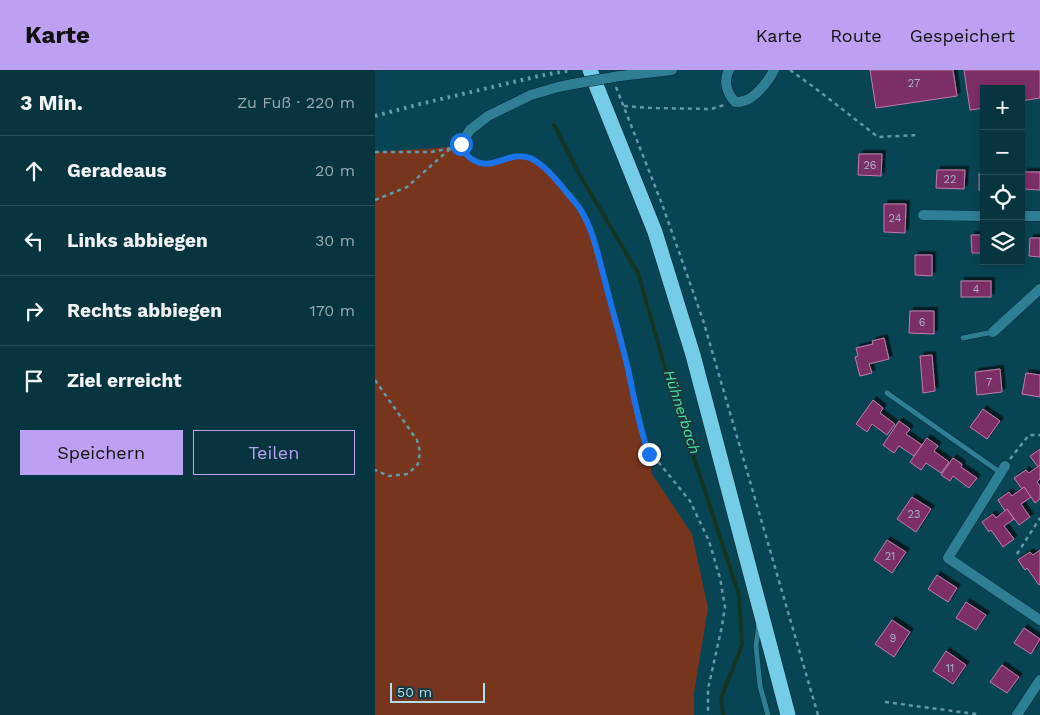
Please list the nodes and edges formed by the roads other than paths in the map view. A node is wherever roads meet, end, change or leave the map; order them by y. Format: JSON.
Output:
{"nodes":[{"id":1,"x":590,"y":70,"type":"edge"},
{"id":2,"x":672,"y":70,"type":"edge"},
{"id":3,"x":729,"y":70,"type":"edge"},
{"id":4,"x":774,"y":70,"type":"edge"},
{"id":5,"x":461,"y":144,"type":"road end"},
{"id":6,"x":923,"y":215,"type":"dead end"},
{"id":7,"x":980,"y":216,"type":"edge"},
{"id":8,"x":1025,"y":216,"type":"edge"},
{"id":9,"x":1040,"y":216,"type":"edge"},
{"id":10,"x":1040,"y":289,"type":"edge"},
{"id":11,"x":993,"y":332,"type":"joint"},
{"id":12,"x":963,"y":338,"type":"dead end"},
{"id":13,"x":887,"y":393,"type":"dead end"},
{"id":14,"x":1003,"y":469,"type":"joint"},
{"id":15,"x":760,"y":611,"type":"junction"},
{"id":16,"x":1040,"y":620,"type":"edge"},
{"id":17,"x":1040,"y":680,"type":"edge"},
{"id":18,"x":768,"y":715,"type":"edge"},
{"id":19,"x":788,"y":715,"type":"edge"},
{"id":20,"x":1017,"y":715,"type":"edge"}],
"edges":[{"from":1,"to":15,"type":"highway"},
{"from":2,"to":5,"type":"street","bridge":true},
{"from":3,"to":4,"type":"street"},
{"from":6,"to":7,"type":"street"},
{"from":8,"to":9,"type":"street"},
{"from":10,"to":11,"type":"street"},
{"from":11,"to":12,"type":"lane"},
{"from":13,"to":14,"type":"lane"},
{"from":14,"to":16,"type":"street"},
{"from":15,"to":18,"type":"lane"},
{"from":15,"to":19,"type":"highway"},
{"from":17,"to":20,"type":"street"}]}
